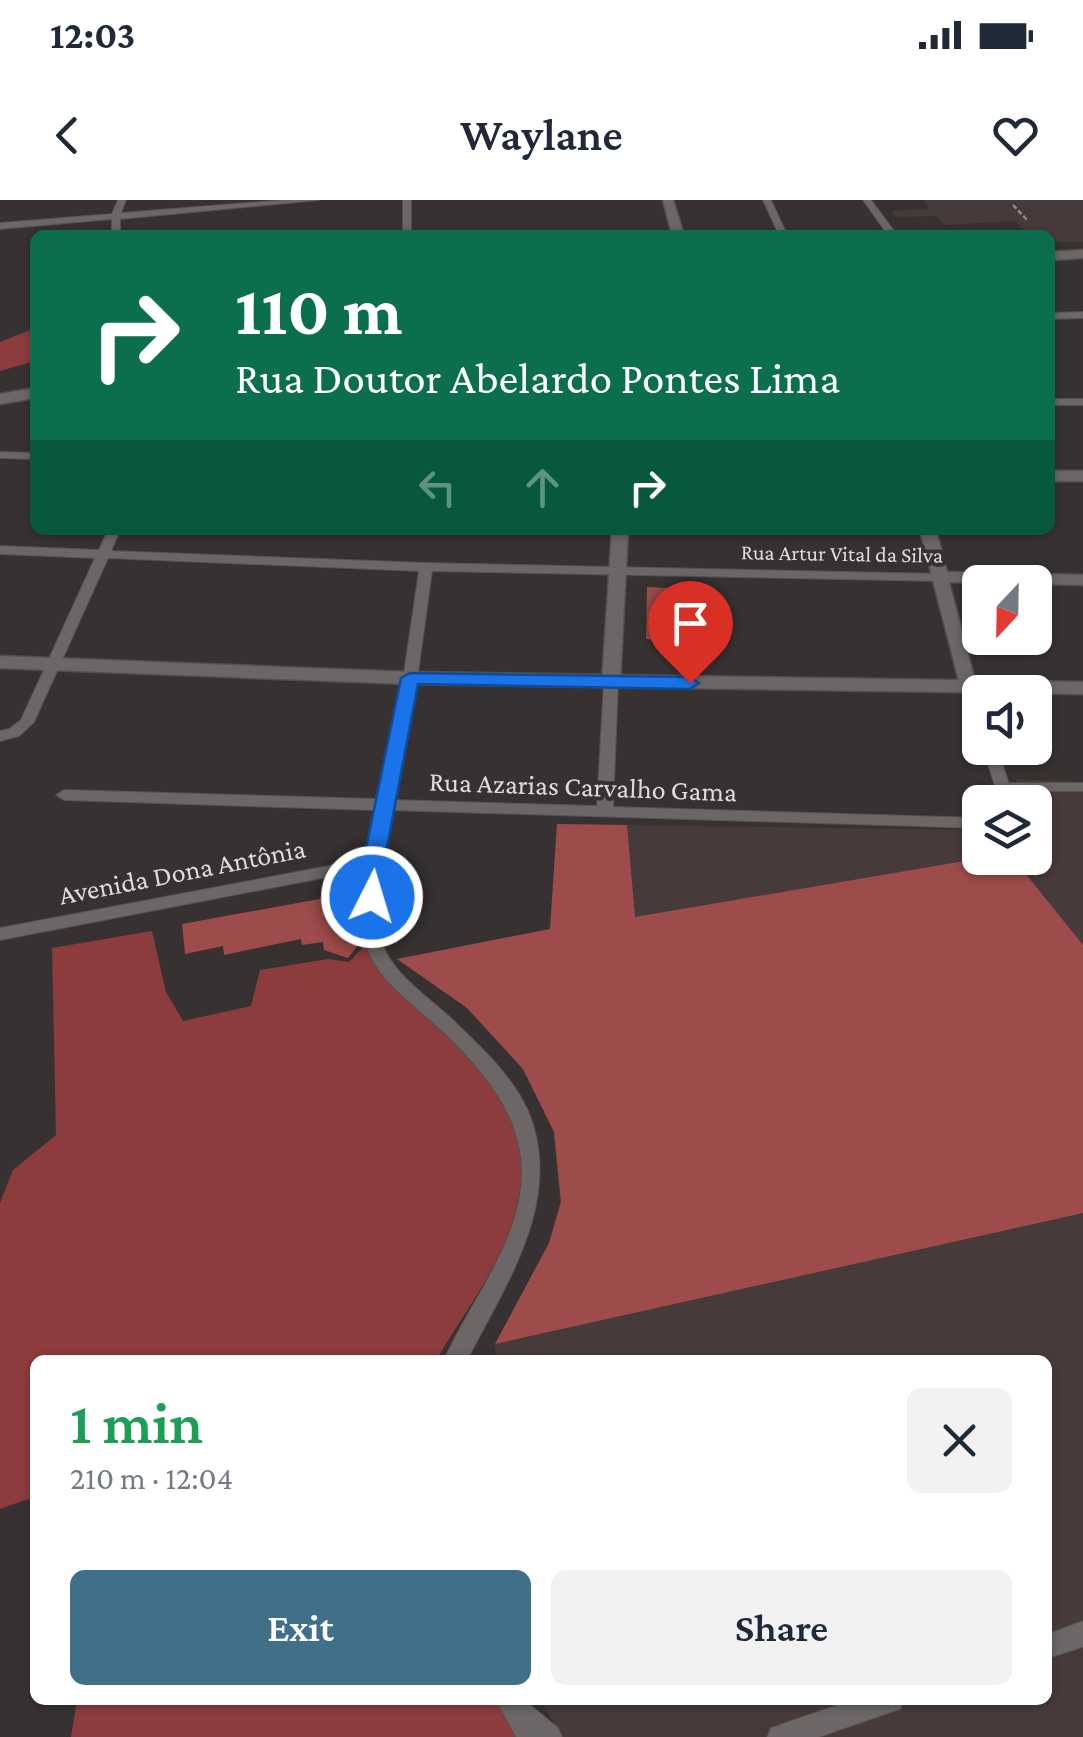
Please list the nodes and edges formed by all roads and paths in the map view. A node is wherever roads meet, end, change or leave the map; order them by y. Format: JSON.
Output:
{"nodes":[{"id":1,"x":122,"y":200,"type":"edge"},
{"id":2,"x":316,"y":200,"type":"edge"},
{"id":3,"x":406,"y":200,"type":"edge"},
{"id":4,"x":668,"y":200,"type":"edge"},
{"id":5,"x":767,"y":200,"type":"edge"},
{"id":6,"x":867,"y":200,"type":"edge"},
{"id":7,"x":1014,"y":204,"type":"dead end"},
{"id":8,"x":116,"y":216,"type":"junction"},
{"id":9,"x":1028,"y":222,"type":"dead end"},
{"id":10,"x":0,"y":226,"type":"edge"},
{"id":11,"x":116,"y":230,"type":"edge"},
{"id":12,"x":404,"y":230,"type":"edge"},
{"id":13,"x":677,"y":230,"type":"edge"},
{"id":14,"x":782,"y":230,"type":"edge"},
{"id":15,"x":889,"y":230,"type":"edge"},
{"id":16,"x":1083,"y":254,"type":"edge"},
{"id":17,"x":1055,"y":256,"type":"edge"},
{"id":18,"x":1083,"y":315,"type":"edge"},
{"id":19,"x":1055,"y":316,"type":"edge"},
{"id":20,"x":30,"y":394,"type":"edge"},
{"id":21,"x":0,"y":399,"type":"edge"},
{"id":22,"x":1055,"y":402,"type":"edge"},
{"id":23,"x":1083,"y":402,"type":"edge"},
{"id":24,"x":0,"y":455,"type":"edge"},
{"id":25,"x":30,"y":456,"type":"edge"},
{"id":26,"x":1055,"y":476,"type":"edge"},
{"id":27,"x":1083,"y":476,"type":"edge"},
{"id":28,"x":112,"y":535,"type":"edge"},
{"id":29,"x":619,"y":535,"type":"edge"},
{"id":30,"x":929,"y":535,"type":"edge"},
{"id":31,"x":0,"y":550,"type":"edge"},
{"id":32,"x":102,"y":555,"type":"junction"},
{"id":33,"x":426,"y":567,"type":"junction"},
{"id":34,"x":614,"y":572,"type":"junction"},
{"id":35,"x":938,"y":577,"type":"junction"},
{"id":36,"x":1083,"y":580,"type":"edge"},
{"id":37,"x":0,"y":662,"type":"edge"},
{"id":38,"x":51,"y":664,"type":"junction"},
{"id":39,"x":964,"y":675,"type":"edge"},
{"id":40,"x":410,"y":678,"type":"junction"},
{"id":41,"x":610,"y":682,"type":"junction"},
{"id":42,"x":962,"y":685,"type":"edge"},
{"id":43,"x":1052,"y":687,"type":"edge"},
{"id":44,"x":1083,"y":688,"type":"edge"},
{"id":45,"x":0,"y":736,"type":"edge"},
{"id":46,"x":1083,"y":788,"type":"edge"},
{"id":47,"x":1052,"y":791,"type":"edge"},
{"id":48,"x":64,"y":795,"type":"dead end"},
{"id":49,"x":385,"y":806,"type":"junction"},
{"id":50,"x":605,"y":812,"type":"junction"},
{"id":51,"x":962,"y":823,"type":"edge"},
{"id":52,"x":374,"y":863,"type":"junction"},
{"id":53,"x":0,"y":934,"type":"edge"},
{"id":54,"x":458,"y":1355,"type":"edge"},
{"id":55,"x":1083,"y":1634,"type":"edge"},
{"id":56,"x":1052,"y":1645,"type":"edge"},
{"id":57,"x":876,"y":1705,"type":"edge"},
{"id":58,"x":520,"y":1717,"type":"edge"},
{"id":59,"x":786,"y":1736,"type":"edge"},
{"id":60,"x":549,"y":1737,"type":"edge"}],
"edges":[{"from":1,"to":8,"type":"street"},
{"from":2,"to":8,"type":"street"},
{"from":3,"to":12,"type":"street"},
{"from":4,"to":13,"type":"street"},
{"from":5,"to":14,"type":"street"},
{"from":6,"to":15,"type":"street"},
{"from":7,"to":9,"type":"path"},
{"from":8,"to":10,"type":"street"},
{"from":8,"to":11,"type":"street"},
{"from":16,"to":17,"type":"main road"},
{"from":18,"to":19,"type":"street"},
{"from":20,"to":21,"type":"main road"},
{"from":22,"to":23,"type":"street"},
{"from":24,"to":25,"type":"street"},
{"from":26,"to":27,"type":"street"},
{"from":28,"to":32,"type":"street"},
{"from":29,"to":34,"type":"street"},
{"from":30,"to":35,"type":"street"},
{"from":31,"to":32,"type":"street","name":"Rua Artur Vital da Silva"},
{"from":32,"to":33,"type":"street","name":"Rua Artur Vital da Silva"},
{"from":32,"to":38,"type":"street"},
{"from":33,"to":34,"type":"street","name":"Rua Artur Vital da Silva"},
{"from":33,"to":40,"type":"street"},
{"from":34,"to":35,"type":"street","name":"Rua Artur Vital da Silva"},
{"from":34,"to":41,"type":"street"},
{"from":35,"to":36,"type":"street","name":"Rua Artur Vital da Silva"},
{"from":35,"to":39,"type":"street"},
{"from":37,"to":38,"type":"main road"},
{"from":38,"to":40,"type":"main road"},
{"from":38,"to":45,"type":"street"},
{"from":40,"to":41,"type":"main road"},
{"from":40,"to":49,"type":"street"},
{"from":41,"to":42,"type":"main road"},
{"from":41,"to":50,"type":"street"},
{"from":43,"to":44,"type":"main road"},
{"from":46,"to":47,"type":"lane"},
{"from":48,"to":49,"type":"street","name":"Rua Azarias Carvalho Gama"},
{"from":49,"to":50,"type":"street","name":"Rua Azarias Carvalho Gama"},
{"from":49,"to":52,"type":"street"},
{"from":50,"to":51,"type":"street","name":"Rua Azarias Carvalho Gama"},
{"from":52,"to":53,"type":"street","name":"Avenida Dona Antônia"},
{"from":52,"to":54,"type":"street"},
{"from":55,"to":56,"type":"street"},
{"from":57,"to":59,"type":"street"},
{"from":58,"to":60,"type":"street"}]}
